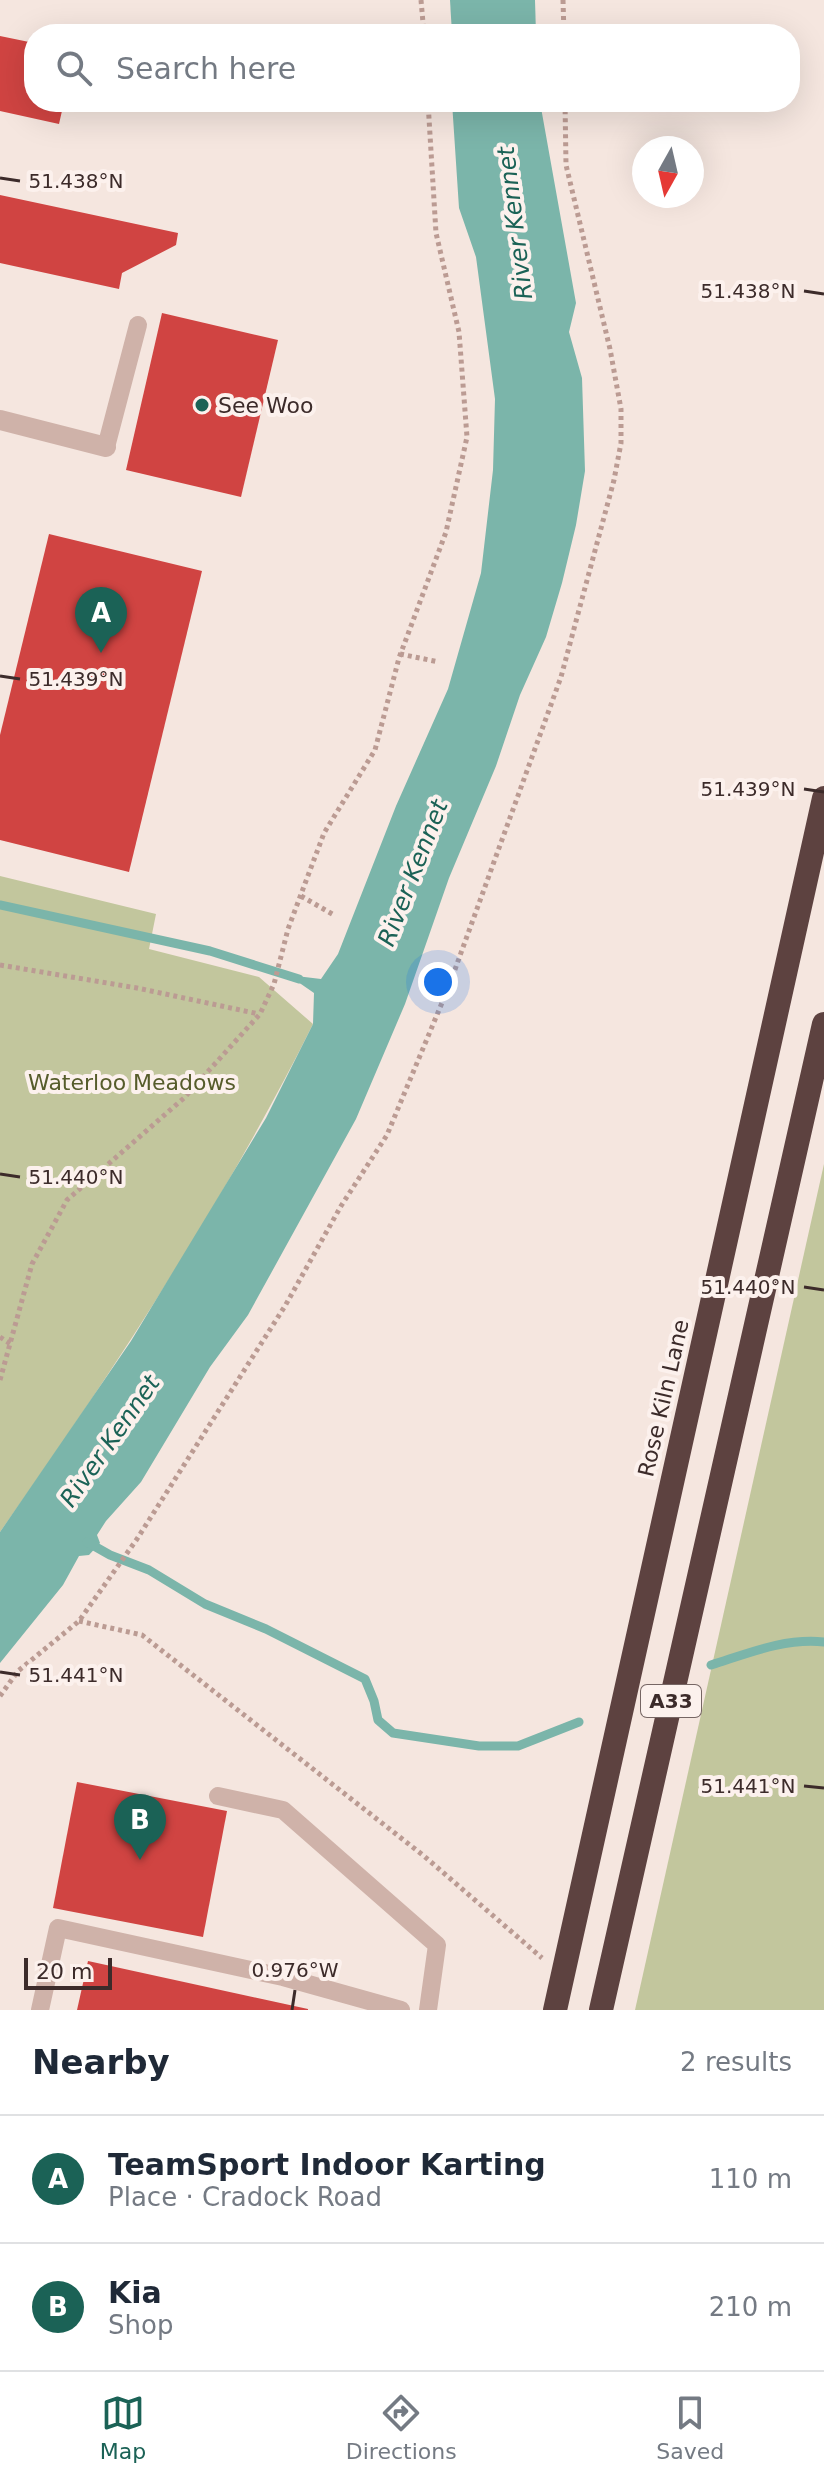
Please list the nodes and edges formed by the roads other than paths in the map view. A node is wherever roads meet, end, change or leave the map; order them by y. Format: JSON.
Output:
{"nodes":[{"id":1,"x":138,"y":325,"type":"dead end"},
{"id":2,"x":0,"y":420,"type":"edge"},
{"id":3,"x":106,"y":447,"type":"joint"},
{"id":4,"x":824,"y":798,"type":"edge"},
{"id":5,"x":824,"y":1024,"type":"edge"},
{"id":6,"x":218,"y":1796,"type":"dead end"},
{"id":7,"x":40,"y":2010,"type":"edge"},
{"id":8,"x":401,"y":2010,"type":"edge"},
{"id":9,"x":428,"y":2010,"type":"edge"},
{"id":10,"x":555,"y":2010,"type":"edge"},
{"id":11,"x":601,"y":2010,"type":"edge"}],
"edges":[{"from":1,"to":3,"type":"lane"},
{"from":2,"to":3,"type":"street"},
{"from":4,"to":10,"type":"highway","name":"Rose Kiln Lane","number":"A33"},
{"from":5,"to":11,"type":"highway","number":"A33"},
{"from":6,"to":9,"type":"lane"},
{"from":7,"to":8,"type":"lane"}]}
